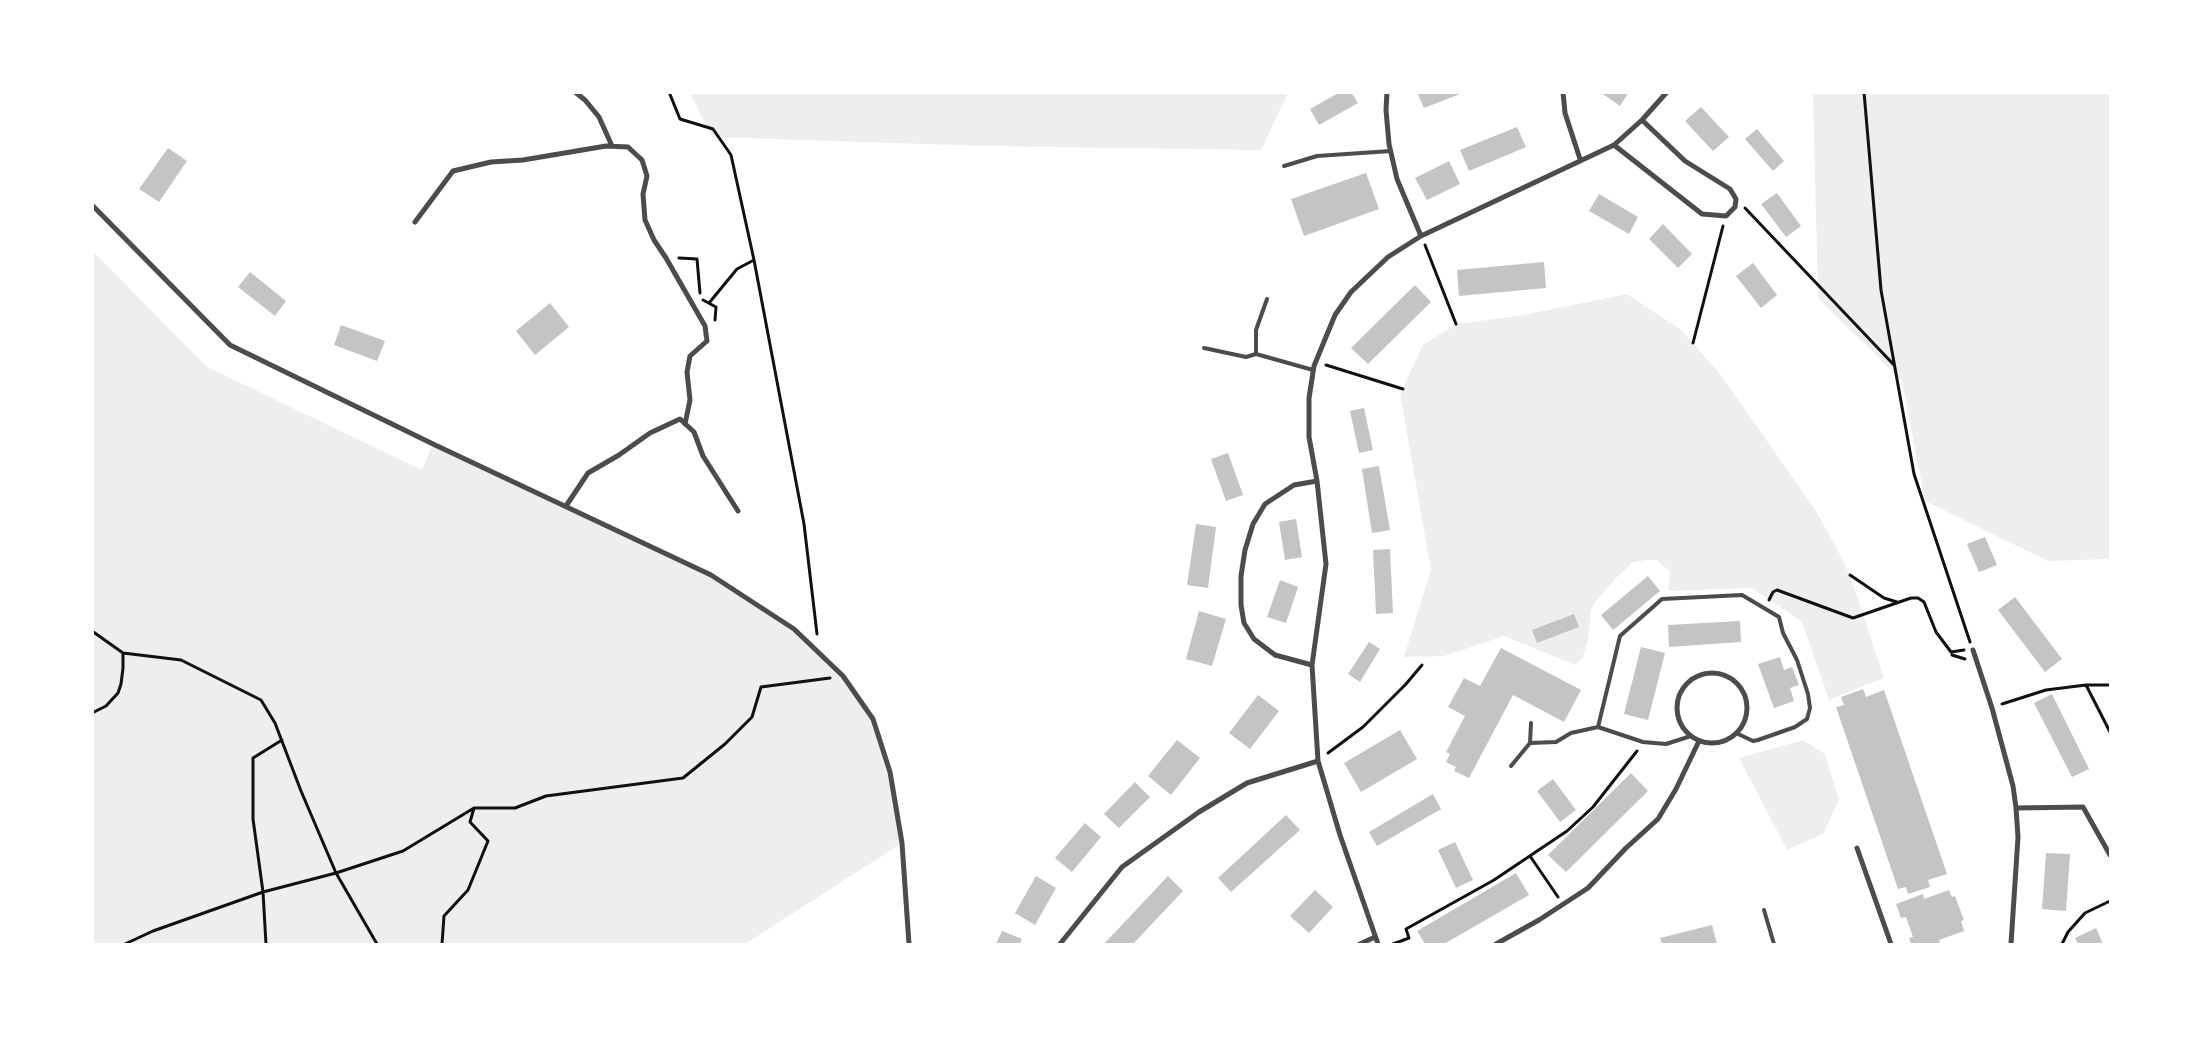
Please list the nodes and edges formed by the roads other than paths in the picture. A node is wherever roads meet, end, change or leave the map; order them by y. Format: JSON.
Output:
{"nodes":[{"id":1,"x":575,"y":92,"type":"edge"},
{"id":2,"x":1387,"y":92,"type":"edge"},
{"id":3,"x":1563,"y":92,"type":"edge"},
{"id":4,"x":1667,"y":92,"type":"edge"},
{"id":5,"x":1642,"y":120,"type":"junction"},
{"id":6,"x":1614,"y":145,"type":"junction"},
{"id":7,"x":612,"y":146,"type":"junction"},
{"id":8,"x":1391,"y":151,"type":"junction"},
{"id":9,"x":1580,"y":159,"type":"junction"},
{"id":10,"x":1284,"y":166,"type":"dead end"},
{"id":11,"x":92,"y":204,"type":"edge"},
{"id":12,"x":414,"y":222,"type":"dead end"},
{"id":13,"x":1421,"y":236,"type":"junction"},
{"id":14,"x":1267,"y":299,"type":"dead end"},
{"id":15,"x":1204,"y":348,"type":"dead end"},
{"id":16,"x":1256,"y":354,"type":"junction"},
{"id":17,"x":1313,"y":370,"type":"junction"},
{"id":18,"x":685,"y":424,"type":"junction"},
{"id":19,"x":1317,"y":482,"type":"junction"},
{"id":20,"x":566,"y":506,"type":"junction"},
{"id":21,"x":738,"y":511,"type":"dead end"},
{"id":22,"x":1973,"y":650,"type":"road end"},
{"id":23,"x":1312,"y":665,"type":"junction"},
{"id":24,"x":1531,"y":722,"type":"dead end"},
{"id":25,"x":1598,"y":727,"type":"junction"},
{"id":26,"x":1736,"y":733,"type":"junction"},
{"id":27,"x":1690,"y":736,"type":"junction"},
{"id":28,"x":1699,"y":741,"type":"junction"},
{"id":29,"x":1530,"y":743,"type":"junction"},
{"id":30,"x":1318,"y":761,"type":"junction"},
{"id":31,"x":1511,"y":766,"type":"dead end"},
{"id":32,"x":2016,"y":808,"type":"junction"},
{"id":33,"x":1857,"y":848,"type":"dead end"},
{"id":34,"x":2110,"y":855,"type":"edge"},
{"id":35,"x":1764,"y":910,"type":"dead end"},
{"id":36,"x":1375,"y":937,"type":"junction"},
{"id":37,"x":909,"y":944,"type":"edge"},
{"id":38,"x":1060,"y":944,"type":"edge"},
{"id":39,"x":1360,"y":944,"type":"edge"},
{"id":40,"x":1378,"y":944,"type":"edge"},
{"id":41,"x":1496,"y":944,"type":"edge"},
{"id":42,"x":1774,"y":944,"type":"edge"},
{"id":43,"x":1891,"y":944,"type":"edge"},
{"id":44,"x":2011,"y":944,"type":"edge"}],
"edges":[{"from":1,"to":7,"type":"street"},
{"from":2,"to":8,"type":"street"},
{"from":3,"to":9,"type":"street"},
{"from":4,"to":5,"type":"street"},
{"from":5,"to":6,"type":"street"},
{"from":5,"to":6,"type":"street"},
{"from":6,"to":9,"type":"street"},
{"from":7,"to":12,"type":"street"},
{"from":7,"to":18,"type":"street"},
{"from":8,"to":10,"type":"lane"},
{"from":8,"to":13,"type":"street"},
{"from":9,"to":13,"type":"street"},
{"from":11,"to":20,"type":"street"},
{"from":13,"to":17,"type":"street"},
{"from":14,"to":16,"type":"lane"},
{"from":15,"to":16,"type":"lane"},
{"from":16,"to":17,"type":"lane"},
{"from":17,"to":19,"type":"street"},
{"from":18,"to":20,"type":"street"},
{"from":18,"to":21,"type":"street"},
{"from":19,"to":23,"type":"street"},
{"from":19,"to":23,"type":"street"},
{"from":20,"to":37,"type":"street"},
{"from":22,"to":32,"type":"street"},
{"from":23,"to":30,"type":"street"},
{"from":24,"to":29,"type":"lane"},
{"from":25,"to":26,"type":"lane"},
{"from":25,"to":27,"type":"lane"},
{"from":25,"to":29,"type":"lane"},
{"from":26,"to":27,"type":"street"},
{"from":26,"to":28,"type":"street"},
{"from":27,"to":28,"type":"street"},
{"from":28,"to":41,"type":"street"},
{"from":29,"to":31,"type":"lane"},
{"from":30,"to":36,"type":"street"},
{"from":30,"to":38,"type":"street"},
{"from":32,"to":34,"type":"street"},
{"from":32,"to":44,"type":"street"},
{"from":33,"to":43,"type":"street"},
{"from":35,"to":42,"type":"lane"},
{"from":36,"to":39,"type":"street"},
{"from":36,"to":40,"type":"street"}]}
